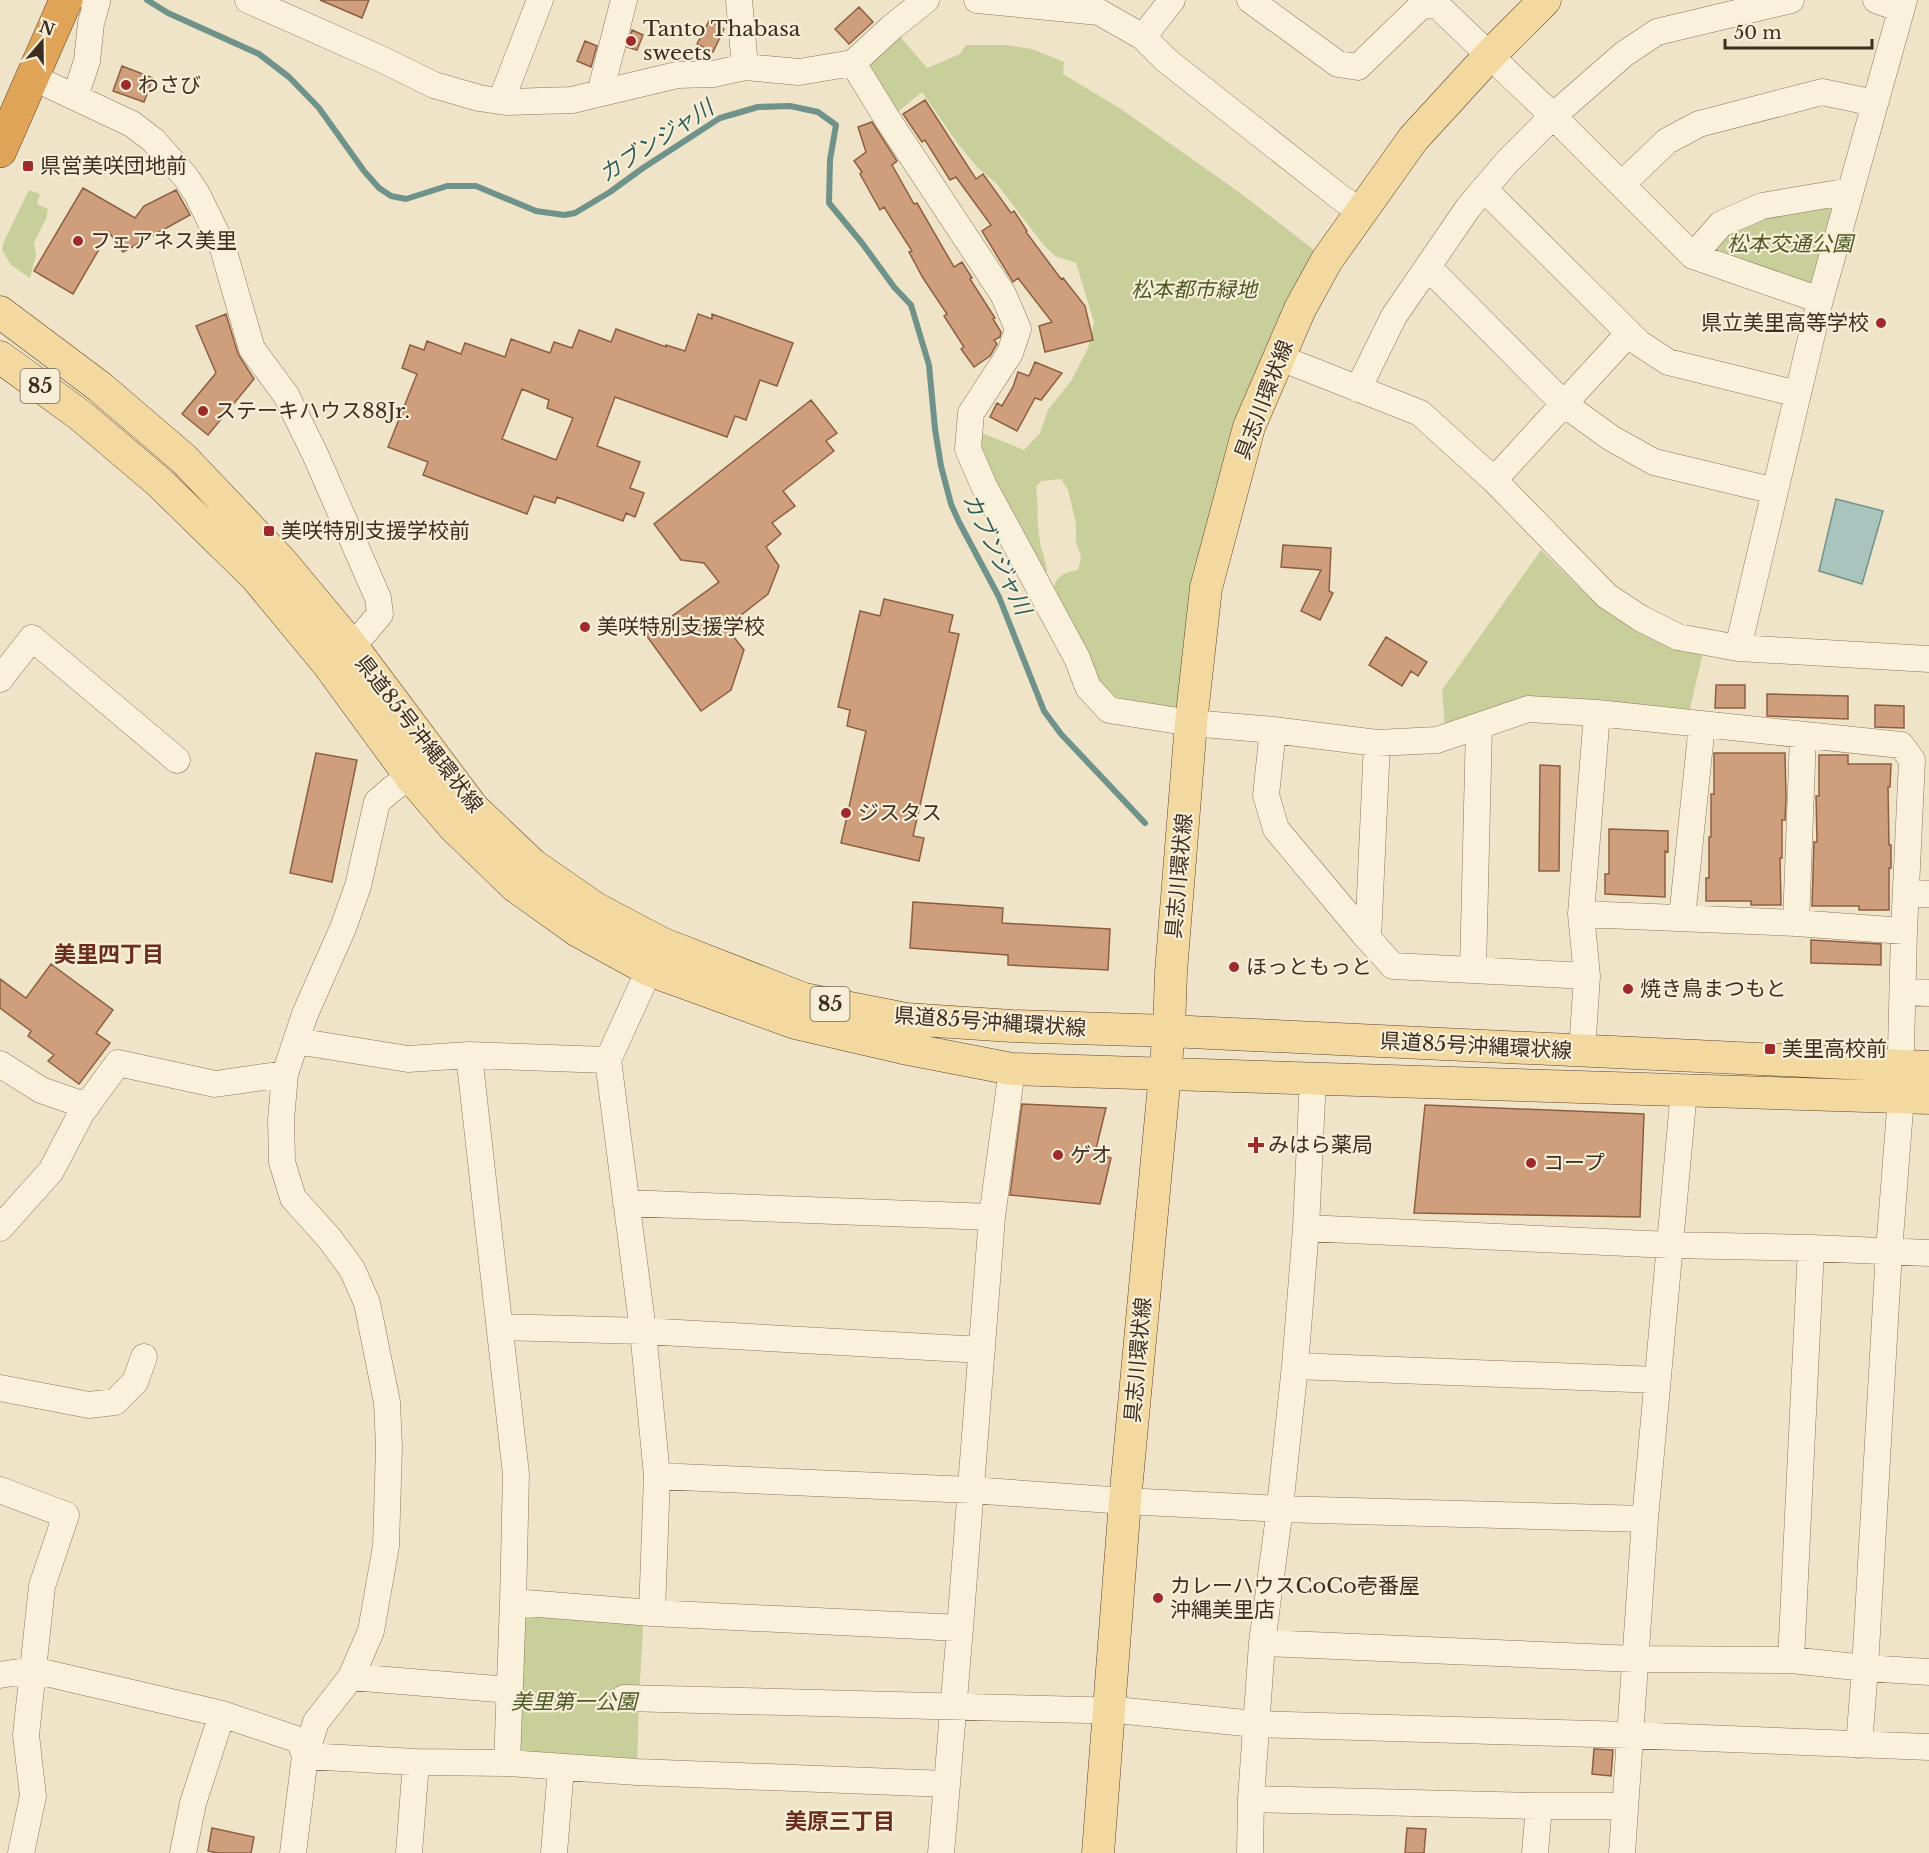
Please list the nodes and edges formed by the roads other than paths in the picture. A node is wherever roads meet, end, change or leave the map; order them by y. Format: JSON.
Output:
{"nodes":[{"id":1,"x":66,"y":0,"type":"edge"},
{"id":2,"x":248,"y":0,"type":"edge"},
{"id":3,"x":540,"y":0,"type":"edge"},
{"id":4,"x":624,"y":0,"type":"edge"},
{"id":5,"x":739,"y":0,"type":"edge"},
{"id":6,"x":926,"y":0,"type":"edge"},
{"id":7,"x":977,"y":0,"type":"edge"},
{"id":8,"x":1172,"y":0,"type":"edge"},
{"id":9,"x":1250,"y":0,"type":"edge"},
{"id":10,"x":1545,"y":0,"type":"edge"},
{"id":11,"x":1791,"y":0,"type":"edge"},
{"id":12,"x":1876,"y":0,"type":"edge"},
{"id":13,"x":1903,"y":4,"type":"edge"},
{"id":14,"x":91,"y":22,"type":"edge"},
{"id":15,"x":1143,"y":37,"type":"junction"},
{"id":16,"x":1489,"y":56,"type":"junction"},
{"id":17,"x":853,"y":63,"type":"junction"},
{"id":18,"x":744,"y":67,"type":"junction"},
{"id":19,"x":32,"y":77,"type":"junction"},
{"id":20,"x":600,"y":93,"type":"junction"},
{"id":21,"x":75,"y":97,"type":"junction"},
{"id":22,"x":501,"y":101,"type":"junction"},
{"id":23,"x":1875,"y":103,"type":"junction"},
{"id":24,"x":1553,"y":116,"type":"junction"},
{"id":25,"x":0,"y":151,"type":"edge"},
{"id":26,"x":1622,"y":184,"type":"junction"},
{"id":27,"x":1484,"y":189,"type":"junction"},
{"id":28,"x":1850,"y":191,"type":"junction"},
{"id":29,"x":1361,"y":211,"type":"junction"},
{"id":30,"x":1693,"y":256,"type":"junction"},
{"id":31,"x":1428,"y":267,"type":"junction"},
{"id":32,"x":1820,"y":300,"type":"junction"},
{"id":33,"x":0,"y":312,"type":"edge"},
{"id":34,"x":1629,"y":333,"type":"junction"},
{"id":35,"x":0,"y":357,"type":"edge"},
{"id":36,"x":1278,"y":357,"type":"junction"},
{"id":37,"x":1358,"y":389,"type":"junction"},
{"id":38,"x":1798,"y":394,"type":"junction"},
{"id":39,"x":1564,"y":404,"type":"junction"},
{"id":40,"x":1494,"y":480,"type":"junction"},
{"id":41,"x":1775,"y":491,"type":"junction"},
{"id":42,"x":351,"y":645,"type":"junction"},
{"id":43,"x":1738,"y":648,"type":"junction"},
{"id":44,"x":1929,"y":659,"type":"edge"},
{"id":45,"x":0,"y":679,"type":"edge"},
{"id":46,"x":1597,"y":713,"type":"junction"},
{"id":47,"x":1191,"y":723,"type":"junction"},
{"id":48,"x":1702,"y":724,"type":"junction"},
{"id":49,"x":1479,"y":726,"type":"junction"},
{"id":50,"x":1273,"y":730,"type":"junction"},
{"id":51,"x":1803,"y":736,"type":"junction"},
{"id":52,"x":1377,"y":743,"type":"junction"},
{"id":53,"x":177,"y":760,"type":"dead end"},
{"id":54,"x":410,"y":776,"type":"junction"},
{"id":55,"x":1918,"y":893,"type":"edge"},
{"id":56,"x":1581,"y":914,"type":"junction"},
{"id":57,"x":1682,"y":918,"type":"junction"},
{"id":58,"x":1796,"y":923,"type":"junction"},
{"id":59,"x":1904,"y":931,"type":"junction"},
{"id":60,"x":1368,"y":939,"type":"junction"},
{"id":61,"x":1473,"y":969,"type":"junction"},
{"id":62,"x":649,"y":970,"type":"junction"},
{"id":63,"x":1587,"y":976,"type":"junction"},
{"id":64,"x":1903,"y":992,"type":"junction"},
{"id":65,"x":1929,"y":993,"type":"edge"},
{"id":66,"x":1169,"y":1031,"type":"junction"},
{"id":67,"x":296,"y":1041,"type":"junction"},
{"id":68,"x":1582,"y":1051,"type":"junction"},
{"id":69,"x":469,"y":1055,"type":"junction"},
{"id":70,"x":608,"y":1060,"type":"junction"},
{"id":71,"x":0,"y":1064,"type":"edge"},
{"id":72,"x":1898,"y":1066,"type":"junction"},
{"id":73,"x":1929,"y":1067,"type":"edge"},
{"id":74,"x":1012,"y":1069,"type":"junction"},
{"id":75,"x":1164,"y":1073,"type":"junction"},
{"id":76,"x":285,"y":1074,"type":"junction"},
{"id":77,"x":1312,"y":1077,"type":"junction"},
{"id":78,"x":1684,"y":1090,"type":"junction"},
{"id":79,"x":1915,"y":1097,"type":"edge"},
{"id":80,"x":87,"y":1106,"type":"junction"},
{"id":81,"x":626,"y":1203,"type":"junction"},
{"id":82,"x":992,"y":1217,"type":"junction"},
{"id":83,"x":3,"y":1220,"type":"edge"},
{"id":84,"x":1306,"y":1228,"type":"junction"},
{"id":85,"x":1670,"y":1245,"type":"junction"},
{"id":86,"x":1811,"y":1248,"type":"junction"},
{"id":87,"x":1888,"y":1251,"type":"junction"},
{"id":88,"x":1929,"y":1253,"type":"edge"},
{"id":89,"x":501,"y":1328,"type":"junction"},
{"id":90,"x":643,"y":1331,"type":"junction"},
{"id":91,"x":982,"y":1350,"type":"junction"},
{"id":92,"x":144,"y":1357,"type":"dead end"},
{"id":93,"x":1295,"y":1366,"type":"junction"},
{"id":94,"x":1657,"y":1380,"type":"junction"},
{"id":95,"x":0,"y":1388,"type":"edge"},
{"id":96,"x":657,"y":1476,"type":"junction"},
{"id":97,"x":0,"y":1490,"type":"edge"},
{"id":98,"x":971,"y":1490,"type":"junction"},
{"id":99,"x":1125,"y":1501,"type":"junction"},
{"id":100,"x":1280,"y":1509,"type":"junction"},
{"id":101,"x":1645,"y":1519,"type":"junction"},
{"id":102,"x":513,"y":1602,"type":"junction"},
{"id":103,"x":652,"y":1614,"type":"junction"},
{"id":104,"x":960,"y":1628,"type":"junction"},
{"id":105,"x":1262,"y":1643,"type":"junction"},
{"id":106,"x":1634,"y":1659,"type":"junction"},
{"id":107,"x":1791,"y":1660,"type":"junction"},
{"id":108,"x":1865,"y":1668,"type":"junction"},
{"id":109,"x":33,"y":1670,"type":"junction"},
{"id":110,"x":1929,"y":1672,"type":"edge"},
{"id":111,"x":0,"y":1675,"type":"edge"},
{"id":112,"x":351,"y":1677,"type":"junction"},
{"id":113,"x":510,"y":1690,"type":"junction"},
{"id":114,"x":624,"y":1698,"type":"dead end"},
{"id":115,"x":953,"y":1706,"type":"junction"},
{"id":116,"x":1109,"y":1711,"type":"junction"},
{"id":117,"x":222,"y":1714,"type":"junction"},
{"id":118,"x":1255,"y":1724,"type":"junction"},
{"id":119,"x":1629,"y":1735,"type":"junction"},
{"id":120,"x":1859,"y":1745,"type":"junction"},
{"id":121,"x":1929,"y":1747,"type":"edge"},
{"id":122,"x":305,"y":1756,"type":"junction"},
{"id":123,"x":416,"y":1762,"type":"junction"},
{"id":124,"x":507,"y":1763,"type":"junction"},
{"id":125,"x":561,"y":1768,"type":"junction"},
{"id":126,"x":947,"y":1784,"type":"junction"},
{"id":127,"x":1251,"y":1799,"type":"junction"},
{"id":128,"x":1539,"y":1806,"type":"junction"},
{"id":129,"x":1625,"y":1806,"type":"junction"},
{"id":130,"x":21,"y":1853,"type":"edge"},
{"id":131,"x":183,"y":1853,"type":"edge"},
{"id":132,"x":293,"y":1853,"type":"edge"},
{"id":133,"x":410,"y":1853,"type":"edge"},
{"id":134,"x":554,"y":1853,"type":"edge"},
{"id":135,"x":941,"y":1853,"type":"edge"},
{"id":136,"x":1098,"y":1853,"type":"edge"},
{"id":137,"x":1250,"y":1853,"type":"edge"},
{"id":138,"x":1535,"y":1853,"type":"edge"},
{"id":139,"x":1622,"y":1853,"type":"edge"}],
"edges":[{"from":1,"to":19,"type":"highway"},
{"from":2,"to":22,"type":"street"},
{"from":3,"to":22,"type":"street"},
{"from":4,"to":20,"type":"street"},
{"from":5,"to":18,"type":"street"},
{"from":6,"to":17,"type":"street"},
{"from":7,"to":15,"type":"street"},
{"from":8,"to":15,"type":"street"},
{"from":9,"to":16,"type":"street"},
{"from":10,"to":16,"type":"main road","name":"具志川環状線"},
{"from":11,"to":24,"type":"street"},
{"from":12,"to":13,"type":"street"},
{"from":13,"to":23,"type":"street"},
{"from":14,"to":21,"type":"street"},
{"from":15,"to":29,"type":"street"},
{"from":16,"to":24,"type":"street"},
{"from":16,"to":29,"type":"main road","name":"具志川環状線"},
{"from":17,"to":18,"type":"street"},
{"from":17,"to":47,"type":"street"},
{"from":18,"to":20,"type":"street"},
{"from":19,"to":21,"type":"street"},
{"from":19,"to":25,"type":"highway"},
{"from":20,"to":22,"type":"street"},
{"from":21,"to":42,"type":"street"},
{"from":23,"to":26,"type":"street"},
{"from":23,"to":28,"type":"street"},
{"from":24,"to":26,"type":"street"},
{"from":24,"to":27,"type":"street"},
{"from":26,"to":30,"type":"street"},
{"from":27,"to":31,"type":"street"},
{"from":27,"to":34,"type":"street"},
{"from":28,"to":30,"type":"street"},
{"from":28,"to":32,"type":"street"},
{"from":29,"to":36,"type":"main road","name":"具志川環状線"},
{"from":30,"to":32,"type":"street"},
{"from":31,"to":37,"type":"street"},
{"from":31,"to":39,"type":"street"},
{"from":32,"to":38,"type":"street"},
{"from":33,"to":42,"type":"main road","name":"県道85号沖縄環状線","number":"85"},
{"from":34,"to":38,"type":"street"},
{"from":34,"to":39,"type":"street"},
{"from":35,"to":54,"type":"main road","name":"県道85号沖縄環状線","number":"85"},
{"from":36,"to":37,"type":"street"},
{"from":36,"to":47,"type":"main road","name":"具志川環状線"},
{"from":37,"to":40,"type":"street"},
{"from":38,"to":41,"type":"street"},
{"from":39,"to":40,"type":"street"},
{"from":39,"to":41,"type":"street"},
{"from":40,"to":43,"type":"street"},
{"from":41,"to":43,"type":"street"},
{"from":42,"to":66,"type":"main road","name":"県道85号沖縄環状線","number":"85"},
{"from":43,"to":44,"type":"street"},
{"from":45,"to":53,"type":"street"},
{"from":46,"to":48,"type":"street"},
{"from":46,"to":49,"type":"street"},
{"from":46,"to":56,"type":"street"},
{"from":47,"to":50,"type":"street"},
{"from":47,"to":66,"type":"main road","name":"具志川環状線"},
{"from":48,"to":51,"type":"street"},
{"from":48,"to":57,"type":"street"},
{"from":49,"to":52,"type":"street"},
{"from":49,"to":61,"type":"street"},
{"from":50,"to":52,"type":"street"},
{"from":50,"to":60,"type":"street"},
{"from":51,"to":55,"type":"street"},
{"from":51,"to":58,"type":"street"},
{"from":52,"to":60,"type":"street"},
{"from":54,"to":62,"type":"main road","name":"県道85号沖縄環状線","number":"85"},
{"from":54,"to":67,"type":"street"},
{"from":55,"to":59,"type":"street"},
{"from":56,"to":57,"type":"street"},
{"from":56,"to":63,"type":"street"},
{"from":57,"to":58,"type":"street"},
{"from":58,"to":59,"type":"street"},
{"from":59,"to":64,"type":"street"},
{"from":60,"to":61,"type":"street"},
{"from":61,"to":63,"type":"street"},
{"from":62,"to":70,"type":"street"},
{"from":62,"to":74,"type":"main road","name":"県道85号沖縄環状線","number":"85"},
{"from":63,"to":68,"type":"street"},
{"from":64,"to":65,"type":"street"},
{"from":64,"to":72,"type":"street"},
{"from":66,"to":68,"type":"main road","name":"県道85号沖縄環状線","number":"85"},
{"from":66,"to":75,"type":"main road","name":"具志川環状線"},
{"from":67,"to":69,"type":"street"},
{"from":67,"to":76,"type":"street"},
{"from":68,"to":72,"type":"main road","name":"県道85号沖縄環状線","number":"85"},
{"from":69,"to":70,"type":"street"},
{"from":69,"to":89,"type":"street"},
{"from":70,"to":81,"type":"street"},
{"from":71,"to":80,"type":"street"},
{"from":72,"to":73,"type":"main road","name":"県道85号沖縄環状線","number":"85"},
{"from":74,"to":75,"type":"main road","name":"県道85号沖縄環状線","number":"85"},
{"from":74,"to":82,"type":"street"},
{"from":75,"to":77,"type":"main road","name":"県道85号沖縄環状線","number":"85"},
{"from":75,"to":99,"type":"main road","name":"具志川環状線"},
{"from":76,"to":80,"type":"street"},
{"from":76,"to":112,"type":"street"},
{"from":77,"to":78,"type":"main road","name":"県道85号沖縄環状線","number":"85"},
{"from":77,"to":84,"type":"street"},
{"from":78,"to":79,"type":"main road","name":"県道85号沖縄環状線","number":"85"},
{"from":78,"to":85,"type":"street"},
{"from":79,"to":87,"type":"street"},
{"from":80,"to":83,"type":"street"},
{"from":81,"to":82,"type":"street"},
{"from":81,"to":90,"type":"street"},
{"from":82,"to":91,"type":"street"},
{"from":84,"to":85,"type":"street"},
{"from":84,"to":93,"type":"street"},
{"from":85,"to":86,"type":"street"},
{"from":85,"to":94,"type":"street"},
{"from":86,"to":87,"type":"street"},
{"from":86,"to":107,"type":"street"},
{"from":87,"to":88,"type":"street"},
{"from":87,"to":108,"type":"street"},
{"from":89,"to":90,"type":"street"},
{"from":89,"to":102,"type":"street"},
{"from":90,"to":91,"type":"street"},
{"from":90,"to":96,"type":"street"},
{"from":91,"to":98,"type":"street"},
{"from":92,"to":95,"type":"street"},
{"from":93,"to":94,"type":"street"},
{"from":93,"to":100,"type":"street"},
{"from":94,"to":101,"type":"street"},
{"from":96,"to":98,"type":"street"},
{"from":96,"to":103,"type":"street"},
{"from":97,"to":109,"type":"street"},
{"from":98,"to":99,"type":"street"},
{"from":98,"to":104,"type":"street"},
{"from":99,"to":100,"type":"street"},
{"from":99,"to":116,"type":"main road","name":"具志川環状線"},
{"from":100,"to":101,"type":"street"},
{"from":100,"to":105,"type":"street"},
{"from":101,"to":106,"type":"street"},
{"from":102,"to":103,"type":"street"},
{"from":102,"to":113,"type":"street"},
{"from":103,"to":104,"type":"street"},
{"from":104,"to":115,"type":"street"},
{"from":105,"to":106,"type":"street"},
{"from":105,"to":118,"type":"street"},
{"from":106,"to":107,"type":"street"},
{"from":106,"to":119,"type":"street"},
{"from":107,"to":108,"type":"street"},
{"from":108,"to":110,"type":"street"},
{"from":108,"to":120,"type":"street"},
{"from":109,"to":111,"type":"street"},
{"from":109,"to":117,"type":"street"},
{"from":109,"to":130,"type":"street"},
{"from":112,"to":113,"type":"street"},
{"from":112,"to":122,"type":"street"},
{"from":113,"to":124,"type":"street"},
{"from":114,"to":115,"type":"street"},
{"from":115,"to":116,"type":"street"},
{"from":115,"to":126,"type":"street"},
{"from":116,"to":118,"type":"street"},
{"from":116,"to":136,"type":"main road","name":"具志川環状線"},
{"from":117,"to":122,"type":"street"},
{"from":117,"to":131,"type":"street"},
{"from":118,"to":119,"type":"street"},
{"from":118,"to":127,"type":"street"},
{"from":119,"to":120,"type":"street"},
{"from":119,"to":129,"type":"street"},
{"from":120,"to":121,"type":"street"},
{"from":122,"to":123,"type":"street"},
{"from":122,"to":132,"type":"street"},
{"from":123,"to":124,"type":"street"},
{"from":123,"to":133,"type":"street"},
{"from":124,"to":125,"type":"street"},
{"from":125,"to":126,"type":"street"},
{"from":125,"to":134,"type":"street"},
{"from":126,"to":135,"type":"street"},
{"from":127,"to":128,"type":"street"},
{"from":127,"to":137,"type":"street"},
{"from":128,"to":129,"type":"street"},
{"from":128,"to":138,"type":"street"},
{"from":129,"to":139,"type":"street"}]}
